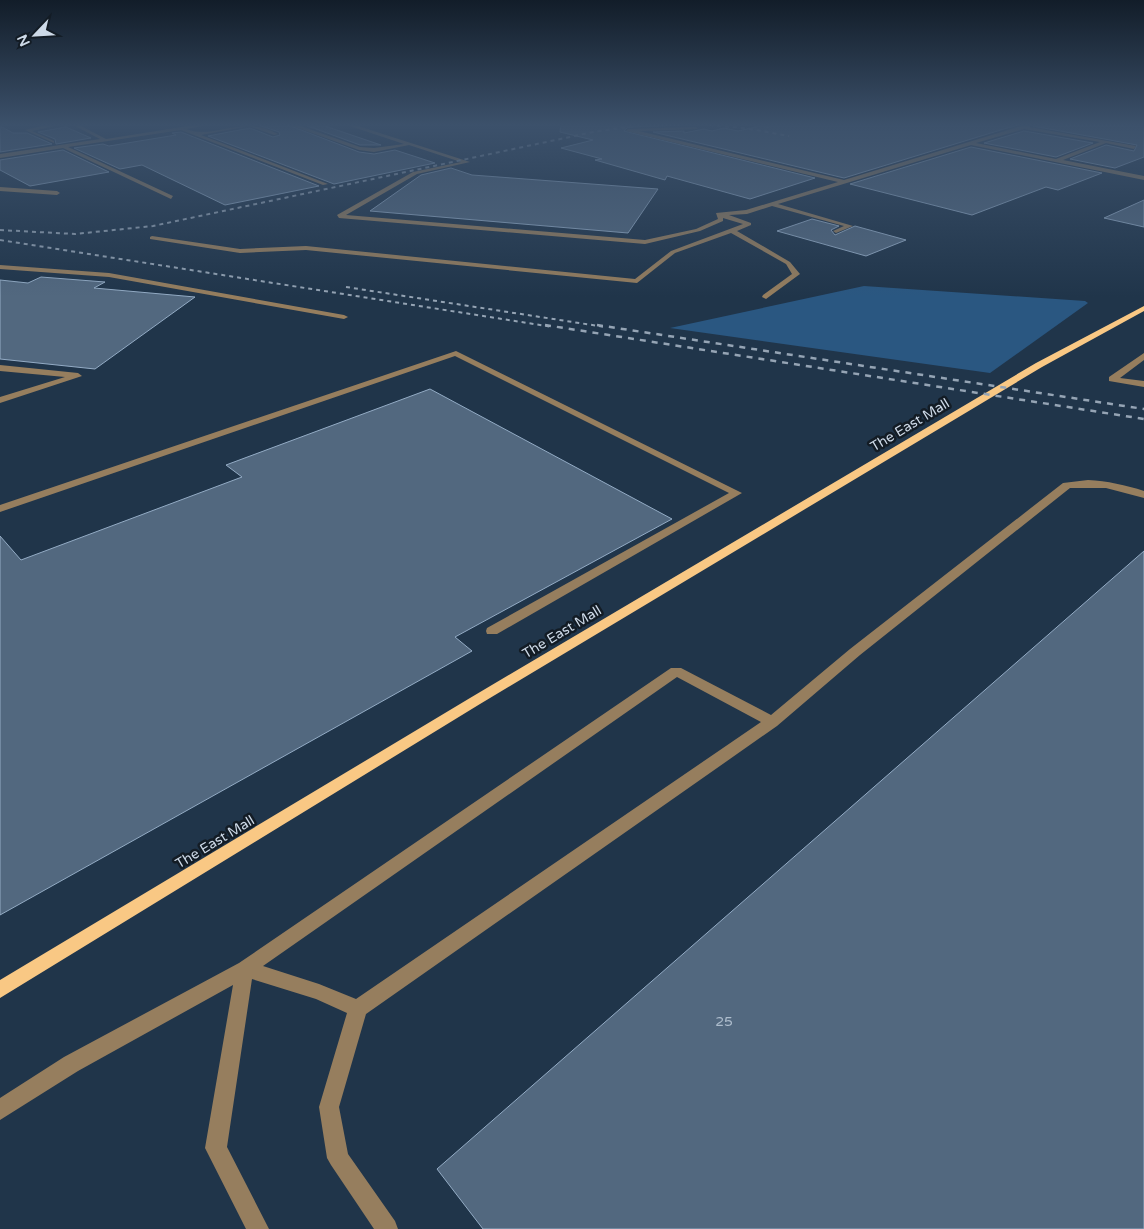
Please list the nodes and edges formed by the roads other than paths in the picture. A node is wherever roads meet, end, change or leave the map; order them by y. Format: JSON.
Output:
{"nodes":[{"id":1,"x":140,"y":182,"type":"edge"},
{"id":2,"x":321,"y":182,"type":"edge"},
{"id":3,"x":397,"y":182,"type":"edge"},
{"id":4,"x":843,"y":182,"type":"edge"},
{"id":5,"x":325,"y":184,"type":"dead end"},
{"id":6,"x":0,"y":189,"type":"edge"},
{"id":7,"x":57,"y":194,"type":"dead end"},
{"id":8,"x":171,"y":197,"type":"dead end"},
{"id":9,"x":771,"y":204,"type":"junction"},
{"id":10,"x":718,"y":214,"type":"junction"},
{"id":11,"x":836,"y":231,"type":"dead end"},
{"id":12,"x":734,"y":232,"type":"junction"},
{"id":13,"x":152,"y":238,"type":"dead end"},
{"id":14,"x":0,"y":267,"type":"edge"},
{"id":15,"x":766,"y":297,"type":"dead end"},
{"id":16,"x":1144,"y":308,"type":"edge"},
{"id":17,"x":344,"y":317,"type":"dead end"},
{"id":18,"x":1144,"y":356,"type":"edge"},
{"id":19,"x":1132,"y":364,"type":"junction"},
{"id":20,"x":1144,"y":366,"type":"edge"},
{"id":21,"x":0,"y":368,"type":"edge"},
{"id":22,"x":1144,"y":384,"type":"edge"},
{"id":23,"x":0,"y":400,"type":"edge"},
{"id":24,"x":1144,"y":495,"type":"edge"},
{"id":25,"x":0,"y":509,"type":"edge"},
{"id":26,"x":492,"y":631,"type":"dead end"},
{"id":27,"x":772,"y":722,"type":"junction"},
{"id":28,"x":245,"y":969,"type":"junction"},
{"id":29,"x":0,"y":990,"type":"edge"},
{"id":30,"x":358,"y":1010,"type":"junction"},
{"id":31,"x":0,"y":1110,"type":"edge"},
{"id":32,"x":258,"y":1229,"type":"edge"},
{"id":33,"x":387,"y":1229,"type":"edge"}],
"edges":[{"from":1,"to":8,"type":"street"},
{"from":2,"to":5,"type":"street"},
{"from":3,"to":10,"type":"street"},
{"from":4,"to":9,"type":"street"},
{"from":6,"to":7,"type":"street"},
{"from":9,"to":10,"type":"street"},
{"from":9,"to":11,"type":"street"},
{"from":10,"to":12,"type":"street"},
{"from":12,"to":13,"type":"street"},
{"from":12,"to":15,"type":"street"},
{"from":14,"to":17,"type":"street"},
{"from":16,"to":29,"type":"main road","name":"The East Mall"},
{"from":18,"to":19,"type":"street"},
{"from":19,"to":20,"type":"street"},
{"from":19,"to":22,"type":"street"},
{"from":21,"to":23,"type":"street"},
{"from":24,"to":27,"type":"street"},
{"from":25,"to":26,"type":"street"},
{"from":27,"to":28,"type":"street"},
{"from":27,"to":30,"type":"street"},
{"from":28,"to":30,"type":"street"},
{"from":28,"to":31,"type":"street"},
{"from":28,"to":32,"type":"street"},
{"from":30,"to":33,"type":"street"}]}
